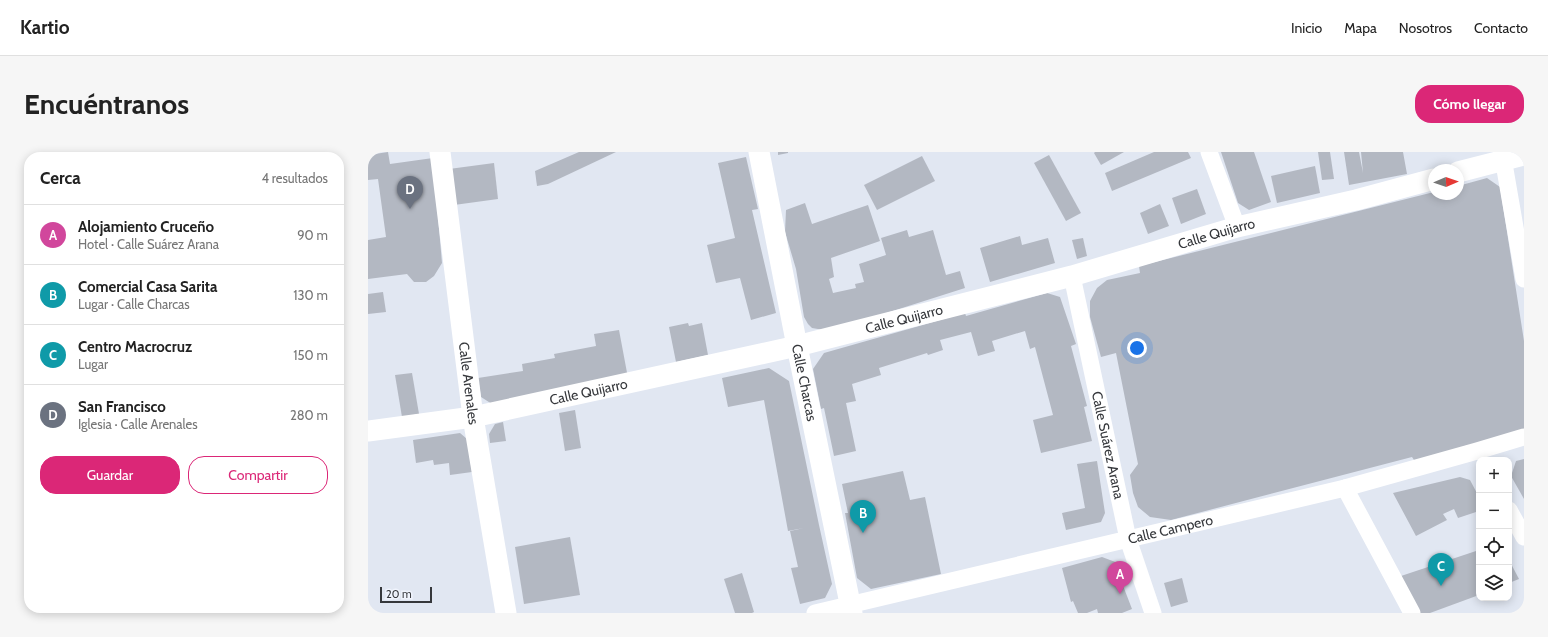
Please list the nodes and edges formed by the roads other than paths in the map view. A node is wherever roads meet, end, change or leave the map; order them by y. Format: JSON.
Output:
{"nodes":[{"id":1,"x":440,"y":152,"type":"edge"},
{"id":2,"x":759,"y":152,"type":"edge"},
{"id":3,"x":1209,"y":152,"type":"edge"},
{"id":4,"x":1524,"y":155,"type":"edge"},
{"id":5,"x":1502,"y":156,"type":"edge"},
{"id":6,"x":1464,"y":170,"type":"edge"},
{"id":7,"x":1428,"y":181,"type":"edge"},
{"id":8,"x":1238,"y":227,"type":"junction"},
{"id":9,"x":1072,"y":276,"type":"junction"},
{"id":10,"x":1524,"y":279,"type":"edge"},
{"id":11,"x":797,"y":346,"type":"junction"},
{"id":12,"x":473,"y":417,"type":"junction"},
{"id":13,"x":368,"y":431,"type":"edge"},
{"id":14,"x":1524,"y":436,"type":"edge"},
{"id":15,"x":1479,"y":456,"type":"edge"},
{"id":16,"x":1345,"y":488,"type":"junction"},
{"id":17,"x":1512,"y":515,"type":"edge"},
{"id":18,"x":1524,"y":537,"type":"edge"},
{"id":19,"x":1128,"y":539,"type":"junction"},
{"id":20,"x":851,"y":609,"type":"edge"},
{"id":21,"x":506,"y":613,"type":"edge"},
{"id":22,"x":814,"y":613,"type":"edge"},
{"id":23,"x":1153,"y":613,"type":"edge"},
{"id":24,"x":1412,"y":613,"type":"edge"}],
"edges":[{"from":1,"to":12,"type":"street","name":"Calle Arenales"},
{"from":2,"to":11,"type":"street","name":"Calle Charcas"},
{"from":3,"to":8,"type":"street"},
{"from":4,"to":5,"type":"street"},
{"from":5,"to":6,"type":"street"},
{"from":5,"to":10,"type":"street"},
{"from":7,"to":8,"type":"street","name":"Calle Quijarro"},
{"from":8,"to":9,"type":"street","name":"Calle Quijarro"},
{"from":9,"to":11,"type":"street","name":"Calle Quijarro"},
{"from":9,"to":19,"type":"street","name":"Calle Suárez Arana"},
{"from":11,"to":12,"type":"street","name":"Calle Quijarro"},
{"from":11,"to":20,"type":"street","name":"Calle Charcas"},
{"from":12,"to":13,"type":"street","name":"Calle Quijarro"},
{"from":12,"to":21,"type":"street","name":"Calle Arenales"},
{"from":14,"to":15,"type":"street","name":"Calle Campero"},
{"from":15,"to":16,"type":"street","name":"Calle Campero"},
{"from":16,"to":19,"type":"street","name":"Calle Campero"},
{"from":16,"to":24,"type":"street"},
{"from":17,"to":18,"type":"street"},
{"from":19,"to":20,"type":"street","name":"Calle Campero"},
{"from":19,"to":23,"type":"street","name":"Calle Suárez Arana"},
{"from":20,"to":22,"type":"street","name":"Calle Campero"}]}
